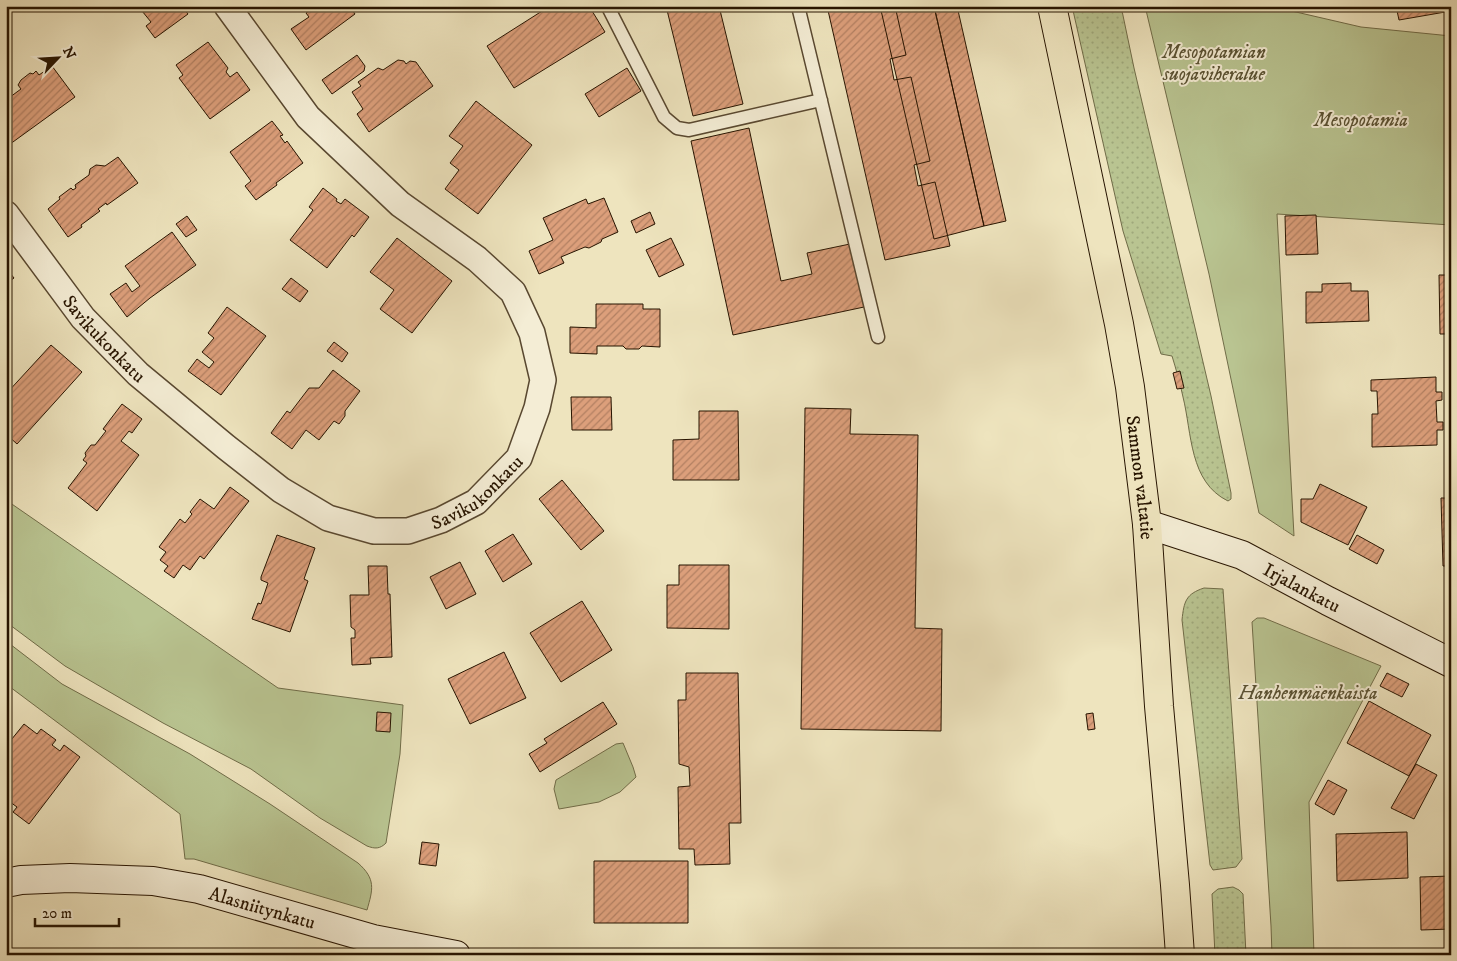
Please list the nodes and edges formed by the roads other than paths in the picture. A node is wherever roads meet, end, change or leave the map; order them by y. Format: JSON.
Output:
{"nodes":[{"id":1,"x":227,"y":6,"type":"edge"},
{"id":2,"x":798,"y":6,"type":"edge"},
{"id":3,"x":1052,"y":6,"type":"edge"},
{"id":4,"x":608,"y":7,"type":"edge"},
{"id":5,"x":821,"y":100,"type":"junction"},
{"id":6,"x":6,"y":214,"type":"edge"},
{"id":7,"x":878,"y":337,"type":"dead end"},
{"id":8,"x":1147,"y":524,"type":"junction"},
{"id":9,"x":1451,"y":663,"type":"edge"},
{"id":10,"x":6,"y":883,"type":"edge"},
{"id":11,"x":456,"y":955,"type":"edge"},
{"id":12,"x":1180,"y":955,"type":"edge"}],
"edges":[{"from":1,"to":6,"type":"street","name":"Savikukonkatu"},
{"from":2,"to":5,"type":"lane"},
{"from":3,"to":8,"type":"main road","name":"Sammon valtatie"},
{"from":4,"to":5,"type":"lane"},
{"from":5,"to":7,"type":"lane"},
{"from":8,"to":9,"type":"street","name":"Irjalankatu"},
{"from":8,"to":12,"type":"main road","name":"Sammon valtatie"},
{"from":10,"to":11,"type":"street","name":"Alasniitynkatu"}]}
